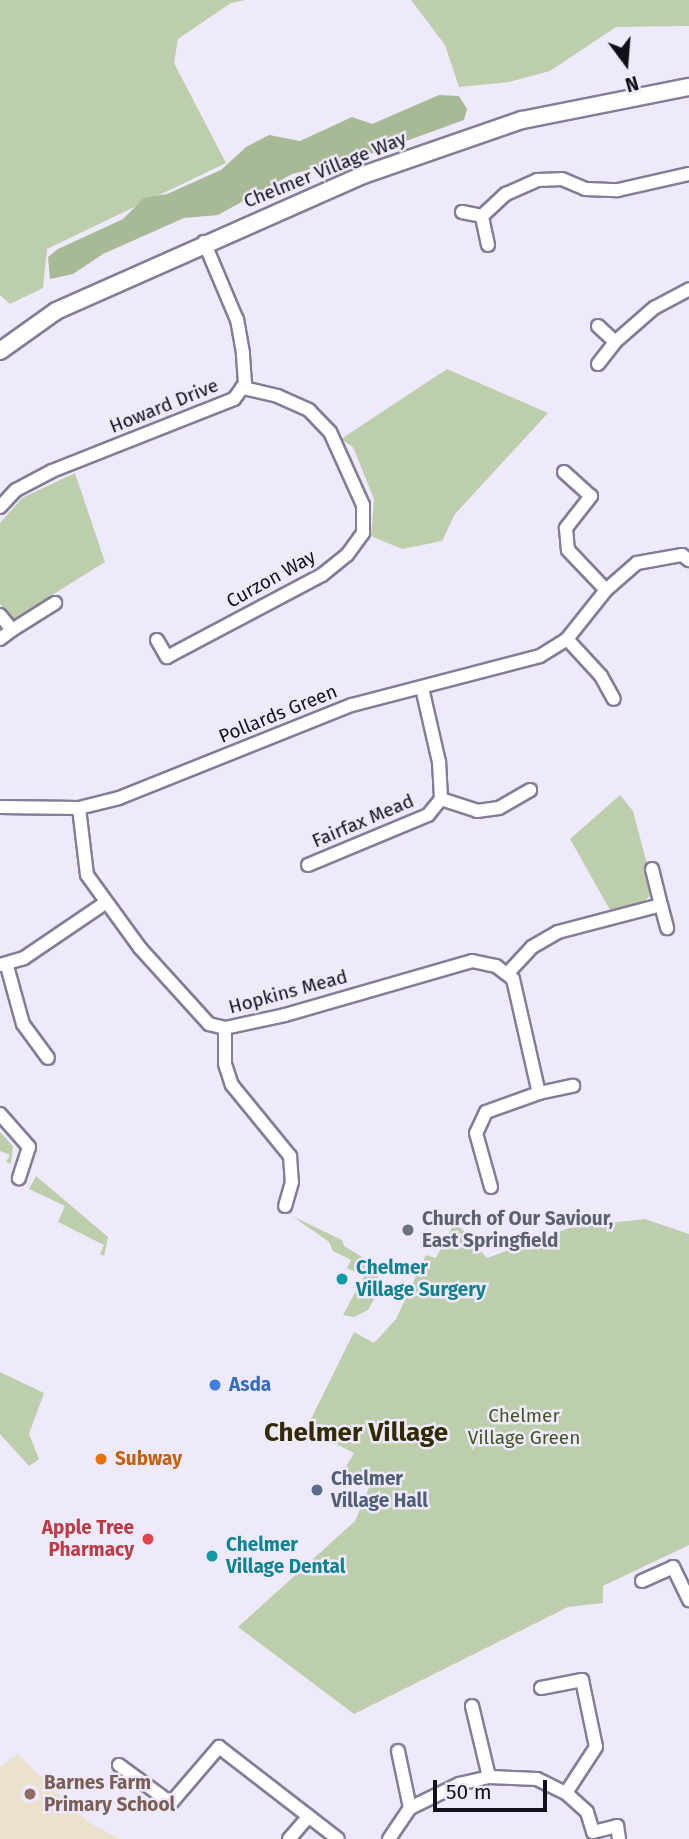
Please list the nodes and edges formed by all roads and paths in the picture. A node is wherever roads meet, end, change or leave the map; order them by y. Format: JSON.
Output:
{"nodes":[{"id":1,"x":689,"y":87,"type":"edge"},
{"id":2,"x":689,"y":174,"type":"edge"},
{"id":3,"x":462,"y":212,"type":"dead end"},
{"id":4,"x":482,"y":216,"type":"junction"},
{"id":5,"x":204,"y":242,"type":"junction"},
{"id":6,"x":488,"y":245,"type":"dead end"},
{"id":7,"x":687,"y":294,"type":"edge"},
{"id":8,"x":598,"y":326,"type":"dead end"},
{"id":9,"x":615,"y":342,"type":"junction"},
{"id":10,"x":0,"y":351,"type":"edge"},
{"id":11,"x":598,"y":364,"type":"dead end"},
{"id":12,"x":242,"y":388,"type":"junction"},
{"id":13,"x":565,"y":472,"type":"dead end"},
{"id":14,"x":0,"y":508,"type":"edge"},
{"id":15,"x":689,"y":560,"type":"edge"},
{"id":16,"x":606,"y":590,"type":"junction"},
{"id":17,"x":55,"y":603,"type":"dead end"},
{"id":18,"x":0,"y":615,"type":"edge"},
{"id":19,"x":12,"y":630,"type":"junction"},
{"id":20,"x":0,"y":639,"type":"edge"},
{"id":21,"x":567,"y":639,"type":"junction"},
{"id":22,"x":157,"y":640,"type":"dead end"},
{"id":23,"x":422,"y":688,"type":"junction"},
{"id":24,"x":614,"y":699,"type":"dead end"},
{"id":25,"x":530,"y":790,"type":"dead end"},
{"id":26,"x":441,"y":799,"type":"junction"},
{"id":27,"x":0,"y":807,"type":"edge"},
{"id":28,"x":79,"y":808,"type":"junction"},
{"id":29,"x":308,"y":865,"type":"dead end"},
{"id":30,"x":652,"y":869,"type":"dead end"},
{"id":31,"x":105,"y":903,"type":"junction"},
{"id":32,"x":661,"y":905,"type":"junction"},
{"id":33,"x":667,"y":928,"type":"dead end"},
{"id":34,"x":4,"y":966,"type":"edge"},
{"id":35,"x":507,"y":975,"type":"junction"},
{"id":36,"x":225,"y":1028,"type":"junction"},
{"id":37,"x":48,"y":1058,"type":"dead end"},
{"id":38,"x":573,"y":1086,"type":"dead end"},
{"id":39,"x":539,"y":1093,"type":"junction"},
{"id":40,"x":0,"y":1114,"type":"edge"},
{"id":41,"x":19,"y":1178,"type":"dead end"},
{"id":42,"x":491,"y":1186,"type":"dead end"},
{"id":43,"x":285,"y":1206,"type":"dead end"},
{"id":44,"x":642,"y":1581,"type":"dead end"},
{"id":45,"x":689,"y":1600,"type":"edge"},
{"id":46,"x":541,"y":1688,"type":"dead end"},
{"id":47,"x":472,"y":1706,"type":"dead end"},
{"id":48,"x":398,"y":1751,"type":"dead end"},
{"id":49,"x":119,"y":1765,"type":"dead end"},
{"id":50,"x":489,"y":1777,"type":"junction"},
{"id":51,"x":566,"y":1793,"type":"junction"},
{"id":52,"x":410,"y":1808,"type":"junction"},
{"id":53,"x":309,"y":1816,"type":"junction"},
{"id":54,"x":590,"y":1835,"type":"edge"},
{"id":55,"x":289,"y":1839,"type":"edge"},
{"id":56,"x":338,"y":1839,"type":"edge"},
{"id":57,"x":389,"y":1839,"type":"edge"},
{"id":58,"x":619,"y":1839,"type":"edge"}],
"edges":[{"from":1,"to":5,"type":"street","name":"Chelmer Village Way"},
{"from":2,"to":4,"type":"street"},
{"from":3,"to":4,"type":"street"},
{"from":4,"to":6,"type":"street"},
{"from":5,"to":10,"type":"street","name":"Chelmer Village Way"},
{"from":5,"to":12,"type":"street","name":"Howard Drive"},
{"from":7,"to":9,"type":"street"},
{"from":8,"to":9,"type":"street"},
{"from":9,"to":11,"type":"street"},
{"from":12,"to":14,"type":"street","name":"Howard Drive"},
{"from":12,"to":22,"type":"street","name":"Curzon Way"},
{"from":13,"to":16,"type":"street"},
{"from":15,"to":16,"type":"street","name":"Pollards Green"},
{"from":16,"to":21,"type":"street","name":"Pollards Green"},
{"from":17,"to":19,"type":"street"},
{"from":18,"to":19,"type":"street"},
{"from":19,"to":20,"type":"street"},
{"from":21,"to":23,"type":"street","name":"Pollards Green"},
{"from":21,"to":24,"type":"street"},
{"from":23,"to":26,"type":"street","name":"Fairfax Mead"},
{"from":23,"to":28,"type":"street","name":"Pollards Green"},
{"from":25,"to":26,"type":"street"},
{"from":26,"to":29,"type":"street","name":"Fairfax Mead"},
{"from":27,"to":28,"type":"street","name":"Pollards Green"},
{"from":28,"to":31,"type":"street","name":"Hopkins Mead"},
{"from":30,"to":32,"type":"street"},
{"from":31,"to":34,"type":"street"},
{"from":31,"to":36,"type":"street","name":"Hopkins Mead"},
{"from":32,"to":33,"type":"street"},
{"from":32,"to":35,"type":"street"},
{"from":34,"to":37,"type":"street"},
{"from":35,"to":36,"type":"street","name":"Hopkins Mead"},
{"from":35,"to":39,"type":"street"},
{"from":36,"to":43,"type":"street"},
{"from":38,"to":39,"type":"street"},
{"from":39,"to":42,"type":"street"},
{"from":40,"to":41,"type":"street"},
{"from":44,"to":45,"type":"street"},
{"from":46,"to":51,"type":"street"},
{"from":47,"to":50,"type":"street"},
{"from":48,"to":52,"type":"street"},
{"from":49,"to":53,"type":"street"},
{"from":50,"to":51,"type":"street"},
{"from":50,"to":52,"type":"street"},
{"from":51,"to":54,"type":"street"},
{"from":52,"to":57,"type":"street"},
{"from":53,"to":55,"type":"street"},
{"from":53,"to":56,"type":"street"},
{"from":54,"to":58,"type":"street"}]}
